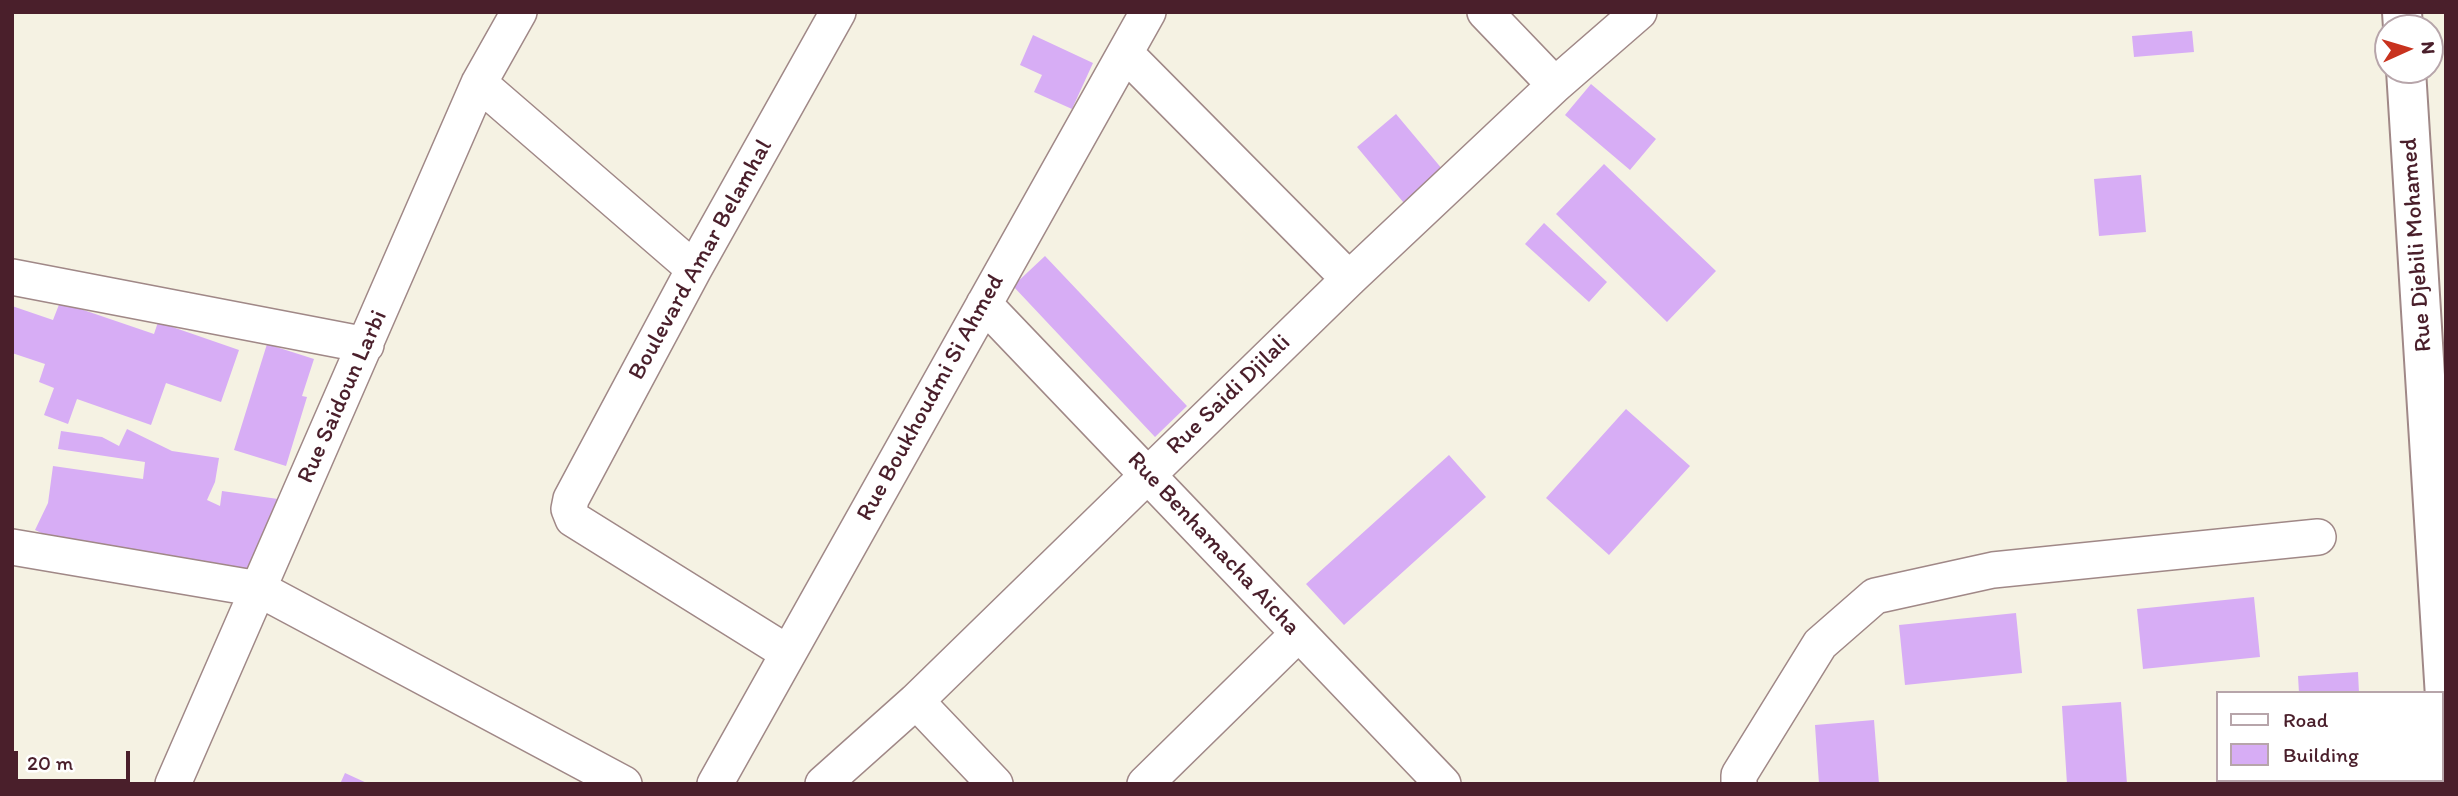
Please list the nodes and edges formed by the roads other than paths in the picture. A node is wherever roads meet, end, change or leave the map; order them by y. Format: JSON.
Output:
{"nodes":[{"id":1,"x":519,"y":12,"type":"edge"},
{"id":2,"x":838,"y":12,"type":"edge"},
{"id":3,"x":1148,"y":12,"type":"edge"},
{"id":4,"x":1485,"y":12,"type":"edge"},
{"id":5,"x":1639,"y":12,"type":"edge"},
{"id":6,"x":1125,"y":53,"type":"junction"},
{"id":7,"x":480,"y":83,"type":"junction"},
{"id":8,"x":2407,"y":84,"type":"edge"},
{"id":9,"x":1555,"y":85,"type":"junction"},
{"id":10,"x":694,"y":269,"type":"junction"},
{"id":11,"x":12,"y":277,"type":"edge"},
{"id":12,"x":1349,"y":279,"type":"junction"},
{"id":13,"x":984,"y":304,"type":"junction"},
{"id":14,"x":366,"y":345,"type":"junction"},
{"id":15,"x":1148,"y":473,"type":"junction"},
{"id":16,"x":2318,"y":537,"type":"dead end"},
{"id":17,"x":12,"y":547,"type":"edge"},
{"id":18,"x":260,"y":589,"type":"junction"},
{"id":19,"x":1298,"y":634,"type":"junction"},
{"id":20,"x":788,"y":653,"type":"junction"},
{"id":21,"x":916,"y":701,"type":"junction"},
{"id":22,"x":2446,"y":713,"type":"edge"},
{"id":23,"x":173,"y":784,"type":"edge"},
{"id":24,"x":624,"y":784,"type":"edge"},
{"id":25,"x":715,"y":784,"type":"edge"},
{"id":26,"x":823,"y":784,"type":"edge"},
{"id":27,"x":995,"y":784,"type":"edge"},
{"id":28,"x":1145,"y":784,"type":"edge"},
{"id":29,"x":1443,"y":784,"type":"edge"},
{"id":30,"x":1739,"y":784,"type":"edge"}],
"edges":[{"from":1,"to":7,"type":"street","name":"Rue Saidoun Larbi"},
{"from":2,"to":10,"type":"street","name":"Boulevard Amar Belamhal"},
{"from":3,"to":6,"type":"street","name":"Rue Boukhoudmi Si Ahmed"},
{"from":4,"to":9,"type":"street"},
{"from":5,"to":9,"type":"street","name":"Rue Saidi Djilali"},
{"from":6,"to":12,"type":"street"},
{"from":6,"to":13,"type":"street","name":"Rue Boukhoudmi Si Ahmed"},
{"from":7,"to":10,"type":"street"},
{"from":7,"to":14,"type":"street","name":"Rue Saidoun Larbi"},
{"from":8,"to":22,"type":"main road","name":"Rue Djebili Mohamed"},
{"from":9,"to":12,"type":"street","name":"Rue Saidi Djilali"},
{"from":10,"to":20,"type":"street","name":"Boulevard Amar Belamhal"},
{"from":11,"to":14,"type":"street"},
{"from":12,"to":15,"type":"street","name":"Rue Saidi Djilali"},
{"from":13,"to":15,"type":"street","name":"Rue Benhamacha Aicha"},
{"from":13,"to":20,"type":"street","name":"Rue Boukhoudmi Si Ahmed"},
{"from":14,"to":18,"type":"street","name":"Rue Saidoun Larbi"},
{"from":15,"to":19,"type":"street","name":"Rue Benhamacha Aicha"},
{"from":15,"to":21,"type":"street","name":"Rue Saidi Djilali"},
{"from":16,"to":30,"type":"street"},
{"from":17,"to":18,"type":"street"},
{"from":18,"to":23,"type":"street","name":"Rue Saidoun Larbi"},
{"from":18,"to":24,"type":"street"},
{"from":19,"to":28,"type":"street"},
{"from":19,"to":29,"type":"street","name":"Rue Benhamacha Aicha"},
{"from":20,"to":25,"type":"street","name":"Rue Boukhoudmi Si Ahmed"},
{"from":21,"to":26,"type":"street","name":"Rue Saidi Djilali"},
{"from":21,"to":27,"type":"street"}]}
